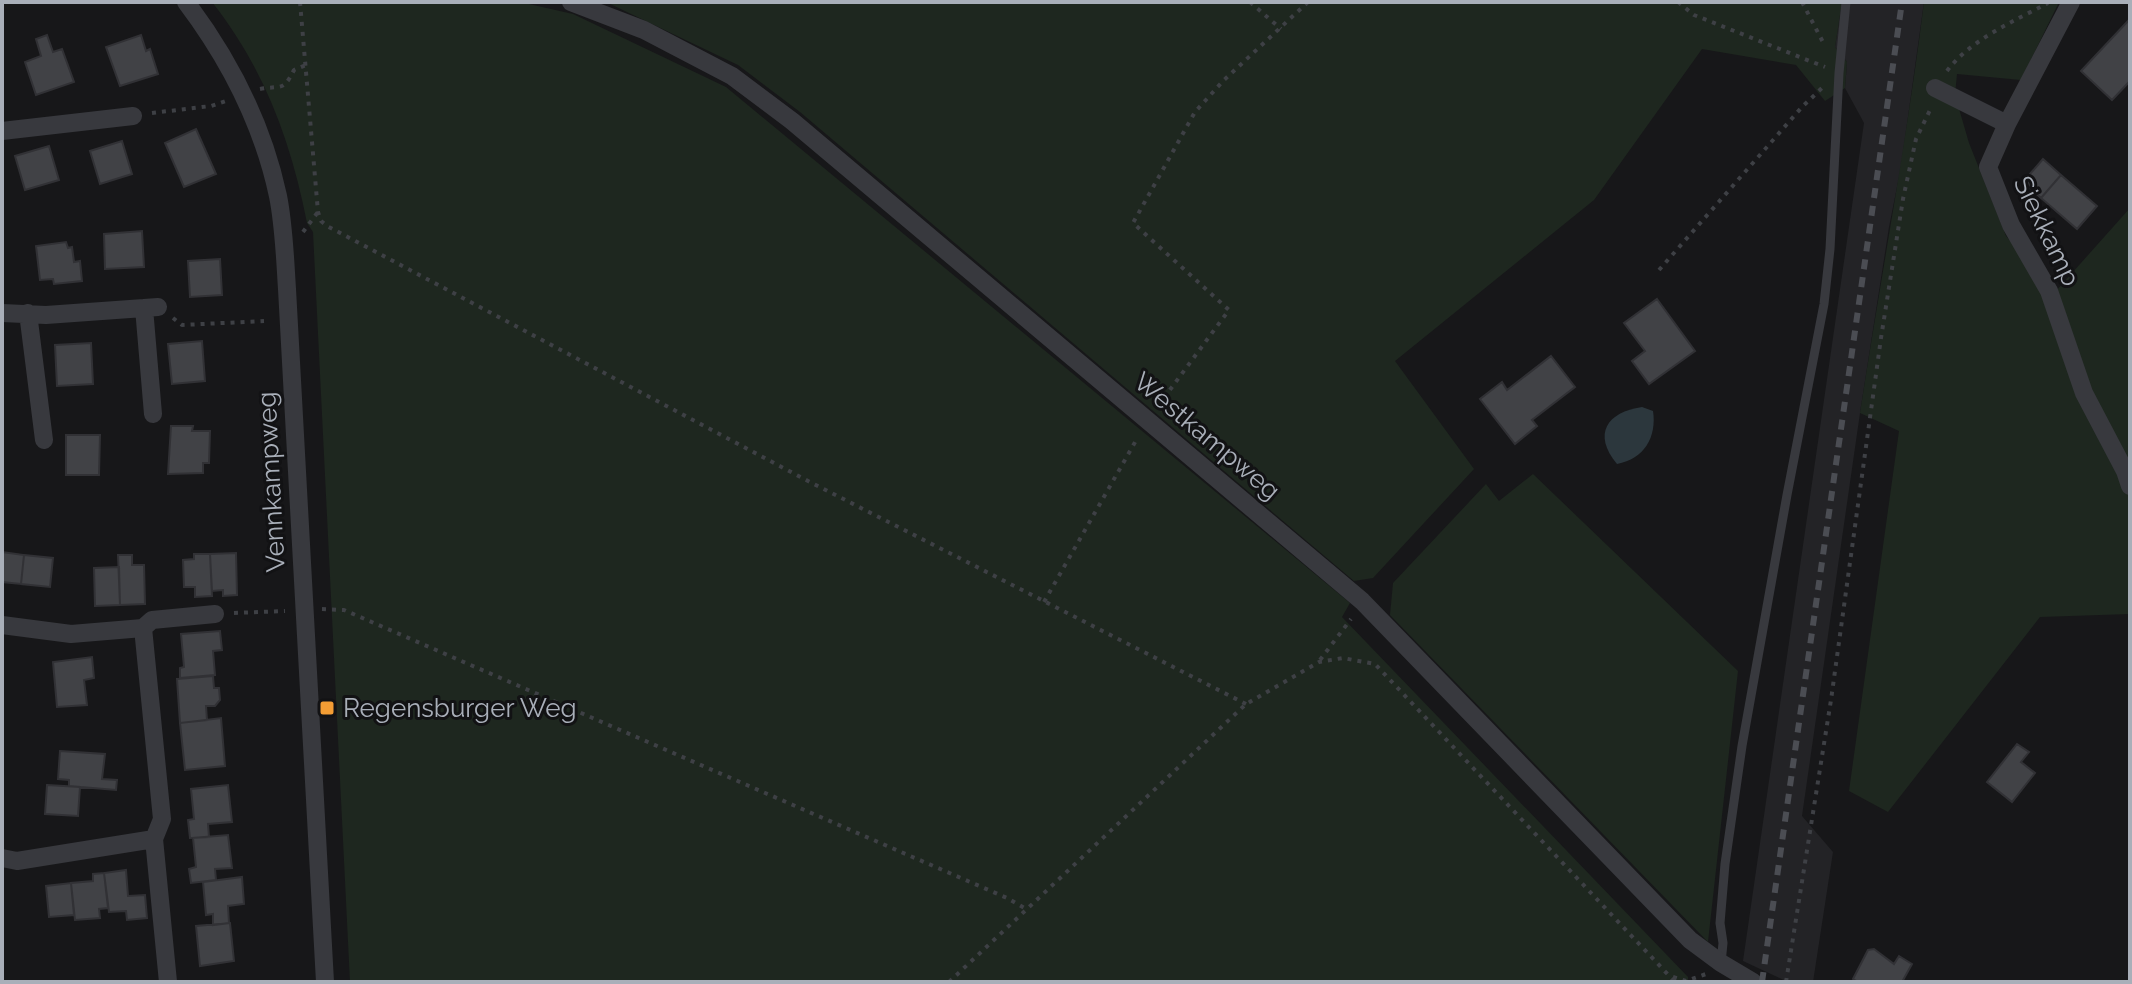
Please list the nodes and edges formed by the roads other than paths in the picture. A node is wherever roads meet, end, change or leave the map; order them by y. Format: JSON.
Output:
{"nodes":[{"id":1,"x":186,"y":2,"type":"edge"},
{"id":2,"x":571,"y":2,"type":"edge"},
{"id":3,"x":1846,"y":2,"type":"edge"},
{"id":4,"x":2071,"y":2,"type":"edge"},
{"id":5,"x":1935,"y":88,"type":"road end"},
{"id":6,"x":133,"y":116,"type":"road end"},
{"id":7,"x":2007,"y":124,"type":"junction"},
{"id":8,"x":2,"y":131,"type":"edge"},
{"id":9,"x":2,"y":313,"type":"edge"},
{"id":10,"x":28,"y":313,"type":"junction"},
{"id":11,"x":153,"y":414,"type":"dead end"},
{"id":12,"x":44,"y":440,"type":"dead end"},
{"id":13,"x":2130,"y":486,"type":"edge"},
{"id":14,"x":215,"y":614,"type":"road end"},
{"id":15,"x":2,"y":625,"type":"edge"},
{"id":16,"x":143,"y":628,"type":"junction"},
{"id":17,"x":154,"y":839,"type":"junction"},
{"id":18,"x":2,"y":858,"type":"edge"},
{"id":19,"x":1721,"y":963,"type":"junction"},
{"id":20,"x":168,"y":982,"type":"edge"},
{"id":21,"x":325,"y":982,"type":"edge"},
{"id":22,"x":1753,"y":982,"type":"edge"}],
"edges":[{"from":1,"to":21,"type":"street","name":"Vennkampweg"},
{"from":2,"to":19,"type":"street","name":"Westkampweg"},
{"from":3,"to":19,"type":"lane"},
{"from":4,"to":7,"type":"street","name":"Siekkamp"},
{"from":5,"to":7,"type":"street"},
{"from":6,"to":8,"type":"street"},
{"from":7,"to":13,"type":"street","name":"Siekkamp"},
{"from":9,"to":10,"type":"street"},
{"from":10,"to":11,"type":"street"},
{"from":10,"to":12,"type":"street"},
{"from":14,"to":16,"type":"street"},
{"from":15,"to":16,"type":"street"},
{"from":16,"to":17,"type":"street"},
{"from":17,"to":18,"type":"street"},
{"from":17,"to":20,"type":"street"},
{"from":19,"to":22,"type":"street","name":"Westkampweg"}]}
